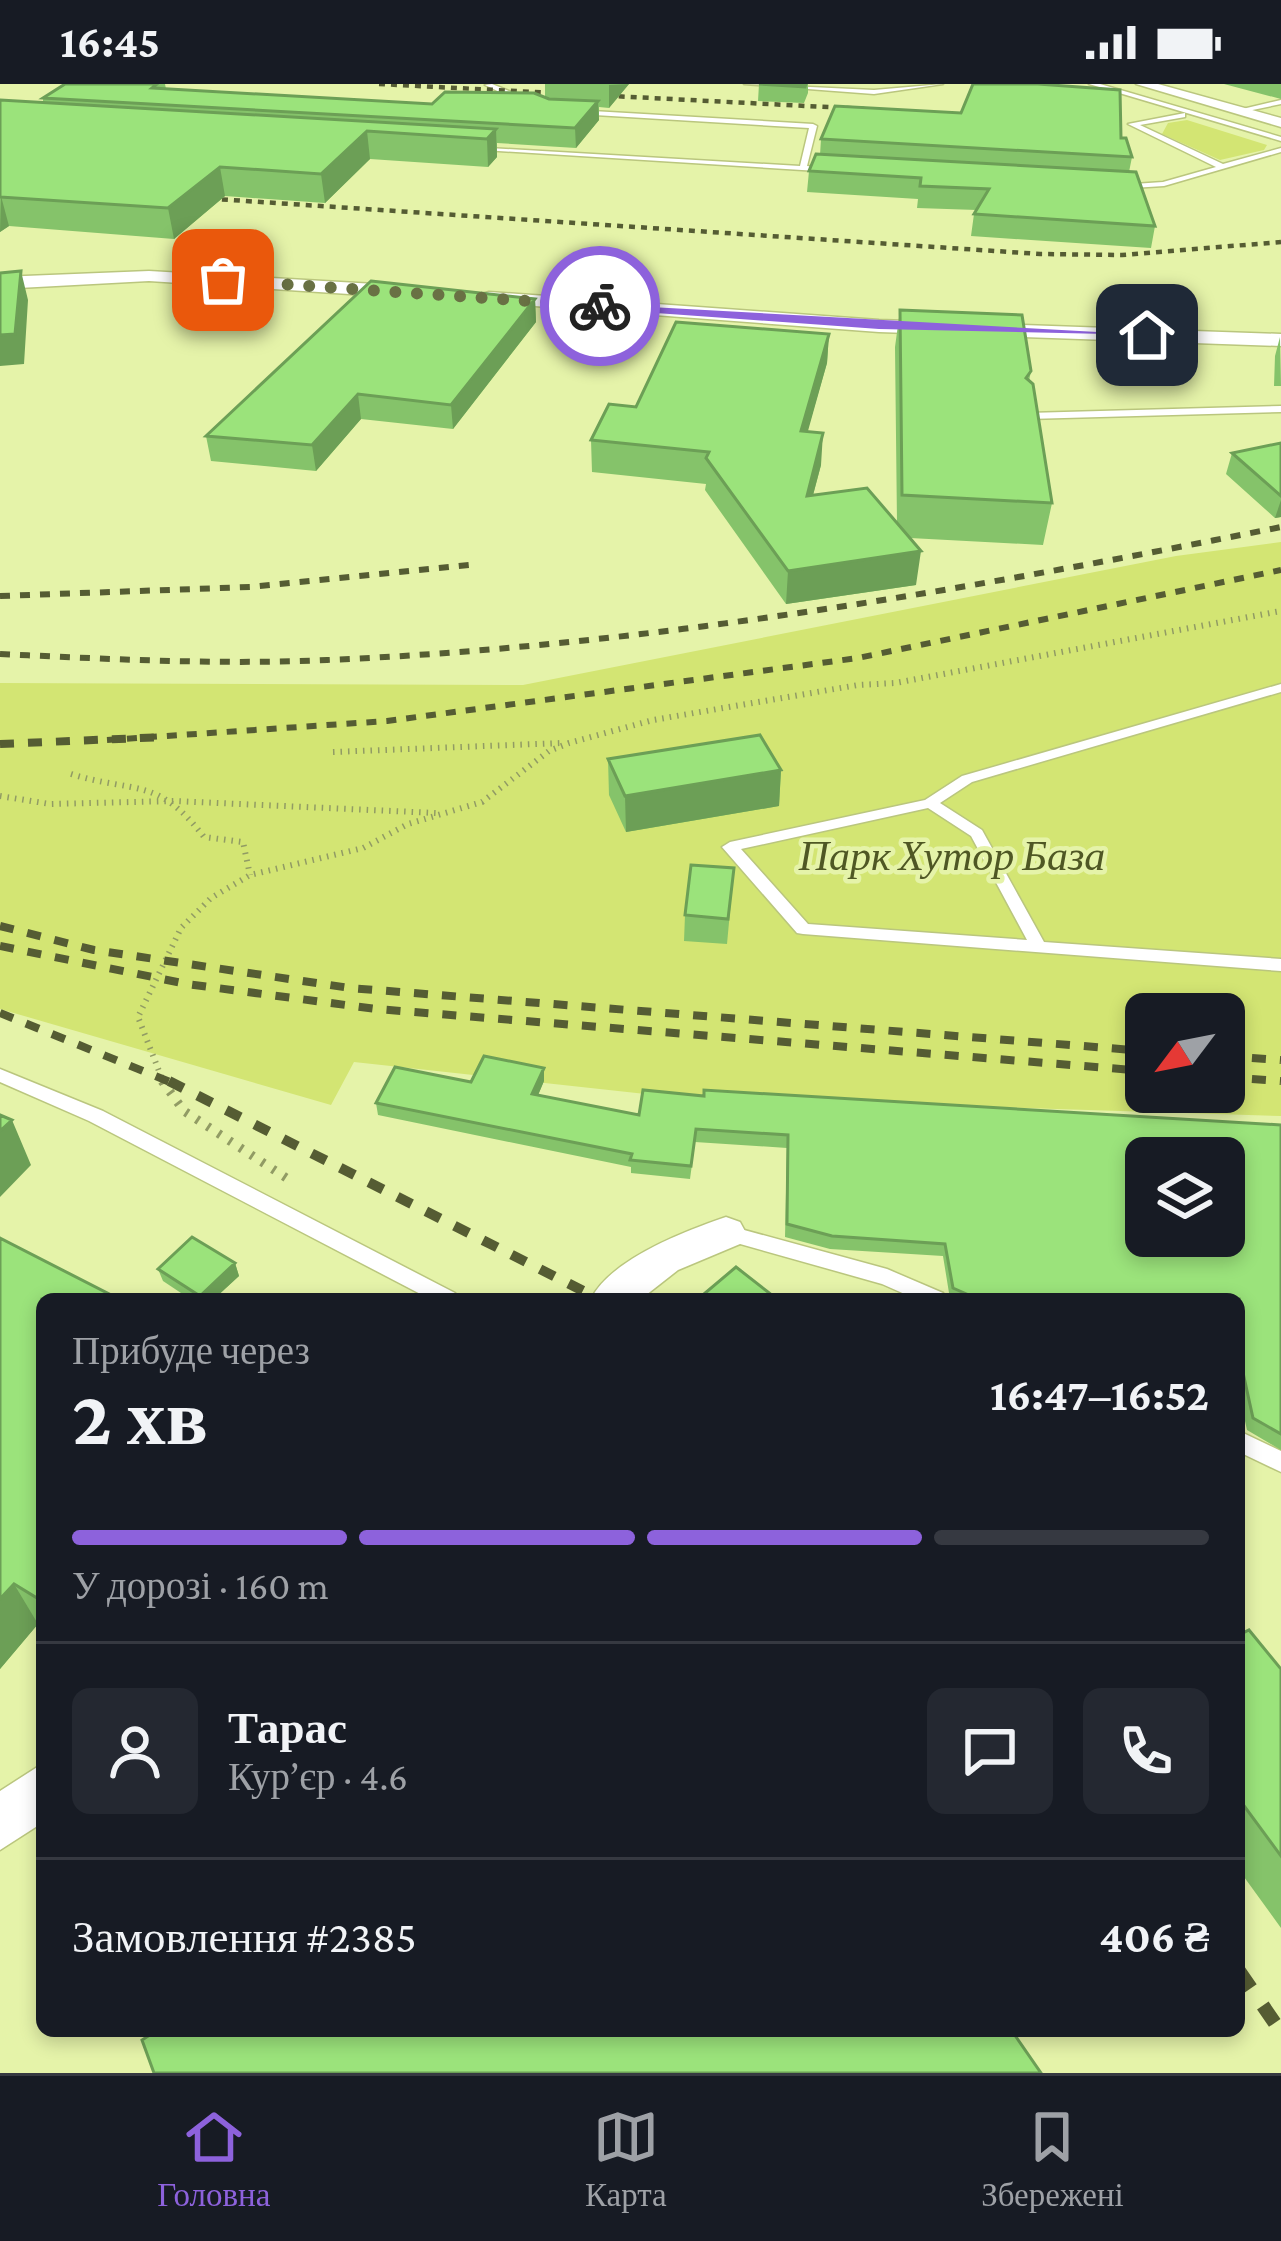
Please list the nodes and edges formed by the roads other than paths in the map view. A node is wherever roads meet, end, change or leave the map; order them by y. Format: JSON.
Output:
{"nodes":[{"id":1,"x":473,"y":84,"type":"edge"},
{"id":2,"x":502,"y":84,"type":"edge"},
{"id":3,"x":747,"y":84,"type":"edge"},
{"id":4,"x":940,"y":84,"type":"edge"},
{"id":5,"x":1092,"y":84,"type":"edge"},
{"id":6,"x":1143,"y":84,"type":"edge"},
{"id":7,"x":488,"y":85,"type":"edge"},
{"id":8,"x":1281,"y":102,"type":"edge"},
{"id":9,"x":533,"y":104,"type":"edge"},
{"id":10,"x":1238,"y":111,"type":"junction"},
{"id":11,"x":573,"y":112,"type":"edge"},
{"id":12,"x":1193,"y":113,"type":"junction"},
{"id":13,"x":1281,"y":123,"type":"edge"},
{"id":14,"x":1281,"y":139,"type":"edge"},
{"id":15,"x":448,"y":147,"type":"edge"},
{"id":16,"x":1281,"y":150,"type":"edge"},
{"id":17,"x":1223,"y":167,"type":"junction"},
{"id":18,"x":803,"y":168,"type":"junction"},
{"id":19,"x":849,"y":171,"type":"edge"},
{"id":20,"x":1105,"y":186,"type":"edge"},
{"id":21,"x":0,"y":283,"type":"edge"},
{"id":22,"x":436,"y":294,"type":"edge"},
{"id":23,"x":460,"y":296,"type":"edge"},
{"id":24,"x":1281,"y":340,"type":"edge"},
{"id":25,"x":1281,"y":409,"type":"edge"},
{"id":26,"x":1028,"y":416,"type":"edge"},
{"id":27,"x":1281,"y":688,"type":"edge"},
{"id":28,"x":930,"y":803,"type":"junction"},
{"id":29,"x":1039,"y":947,"type":"junction"},
{"id":30,"x":1281,"y":965,"type":"edge"},
{"id":31,"x":0,"y":1076,"type":"edge"},
{"id":32,"x":725,"y":1233,"type":"joint"},
{"id":33,"x":436,"y":1293,"type":"edge"},
{"id":34,"x":619,"y":1293,"type":"edge"},
{"id":35,"x":923,"y":1293,"type":"edge"},
{"id":36,"x":1245,"y":1444,"type":"edge"},
{"id":37,"x":1281,"y":1462,"type":"edge"},
{"id":38,"x":36,"y":1795,"type":"edge"},
{"id":39,"x":0,"y":1824,"type":"edge"}],
"edges":[{"from":1,"to":7,"type":"lane"},
{"from":2,"to":7,"type":"lane"},
{"from":3,"to":4,"type":"lane"},
{"from":5,"to":12,"type":"lane"},
{"from":6,"to":10,"type":"street"},
{"from":7,"to":9,"type":"lane"},
{"from":8,"to":10,"type":"lane"},
{"from":10,"to":13,"type":"street"},
{"from":11,"to":18,"type":"lane"},
{"from":12,"to":14,"type":"lane"},
{"from":12,"to":17,"type":"lane"},
{"from":15,"to":18,"type":"lane"},
{"from":16,"to":17,"type":"lane"},
{"from":17,"to":20,"type":"lane"},
{"from":18,"to":19,"type":"lane"},
{"from":21,"to":22,"type":"street"},
{"from":23,"to":24,"type":"street"},
{"from":25,"to":26,"type":"lane"},
{"from":27,"to":28,"type":"lane"},
{"from":28,"to":29,"type":"lane"},
{"from":28,"to":29,"type":"lane"},
{"from":29,"to":30,"type":"lane"},
{"from":31,"to":33,"type":"lane"},
{"from":32,"to":34,"type":"street"},
{"from":32,"to":35,"type":"lane"},
{"from":36,"to":37,"type":"lane"},
{"from":38,"to":39,"type":"street"}]}
